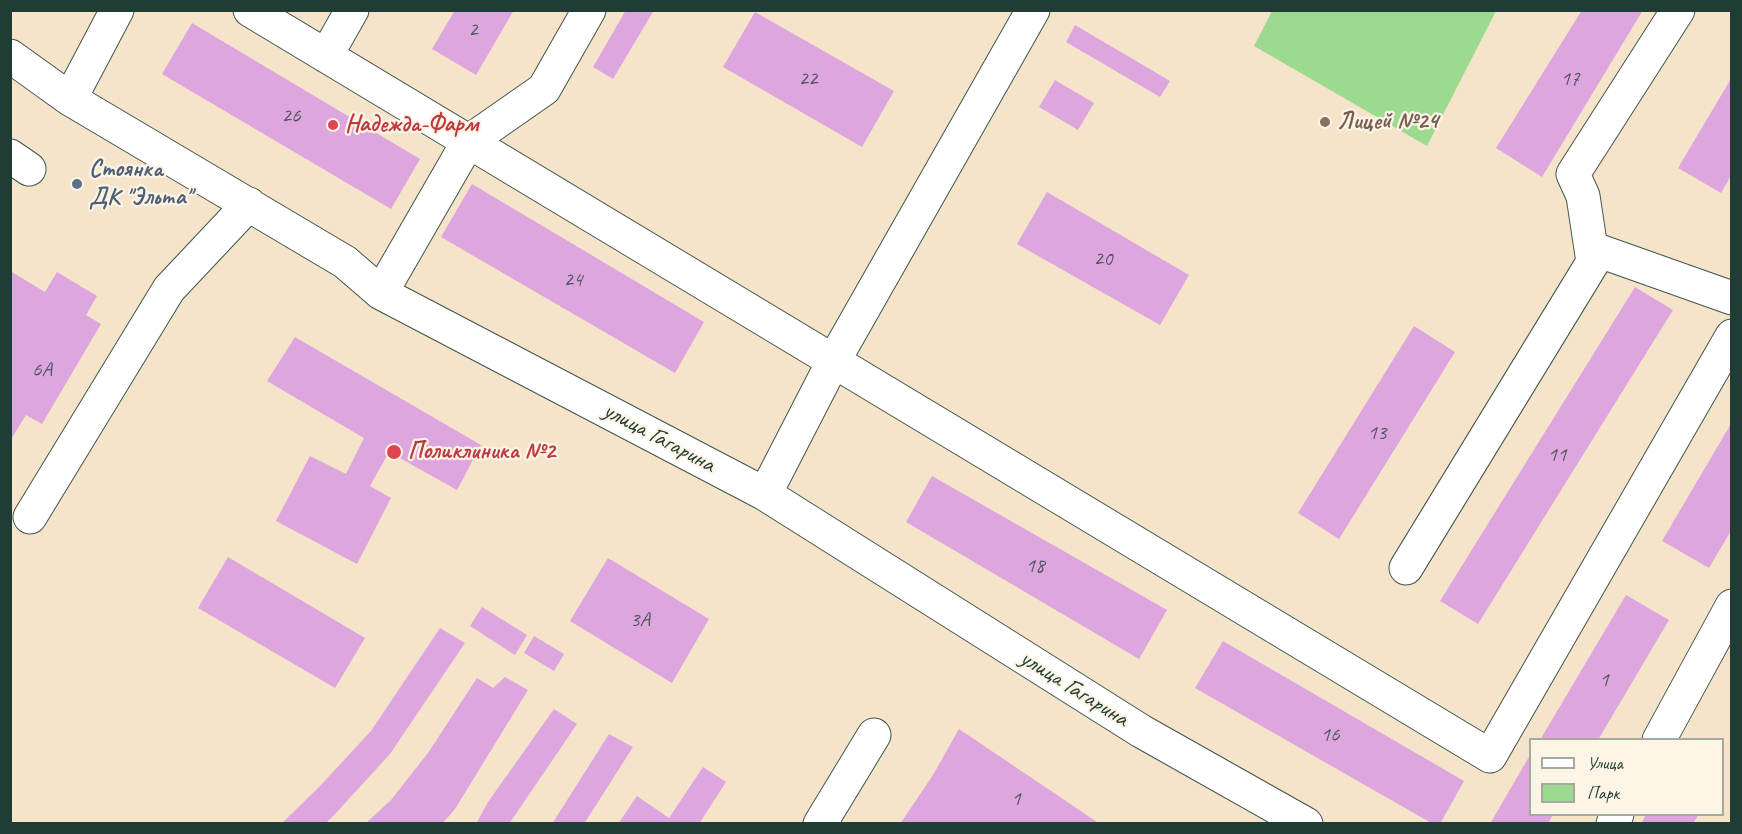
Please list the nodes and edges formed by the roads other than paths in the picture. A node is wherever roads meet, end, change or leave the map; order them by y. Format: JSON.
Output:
{"nodes":[{"id":1,"x":117,"y":10,"type":"edge"},
{"id":2,"x":250,"y":10,"type":"edge"},
{"id":3,"x":352,"y":10,"type":"edge"},
{"id":4,"x":588,"y":10,"type":"edge"},
{"id":5,"x":1033,"y":10,"type":"edge"},
{"id":6,"x":1678,"y":10,"type":"edge"},
{"id":7,"x":10,"y":56,"type":"edge"},
{"id":8,"x":326,"y":56,"type":"junction"},
{"id":9,"x":70,"y":99,"type":"junction"},
{"id":10,"x":468,"y":142,"type":"junction"},
{"id":11,"x":249,"y":204,"type":"junction"},
{"id":12,"x":1591,"y":248,"type":"junction"},
{"id":13,"x":381,"y":293,"type":"junction"},
{"id":14,"x":1731,"y":298,"type":"edge"},
{"id":15,"x":1731,"y":336,"type":"edge"},
{"id":16,"x":833,"y":362,"type":"junction"},
{"id":17,"x":765,"y":494,"type":"junction"},
{"id":18,"x":30,"y":517,"type":"dead end"},
{"id":19,"x":1406,"y":568,"type":"dead end"},
{"id":20,"x":1731,"y":606,"type":"edge"},
{"id":21,"x":874,"y":735,"type":"dead end"},
{"id":22,"x":1660,"y":738,"type":"edge"},
{"id":23,"x":820,"y":824,"type":"edge"},
{"id":24,"x":1306,"y":824,"type":"edge"}],
"edges":[{"from":1,"to":9,"type":"street"},
{"from":2,"to":8,"type":"street"},
{"from":3,"to":8,"type":"street"},
{"from":4,"to":10,"type":"street"},
{"from":5,"to":16,"type":"street"},
{"from":6,"to":12,"type":"street"},
{"from":7,"to":9,"type":"street","name":"улица Гагарина"},
{"from":8,"to":10,"type":"street"},
{"from":9,"to":11,"type":"street","name":"улица Гагарина"},
{"from":10,"to":13,"type":"street"},
{"from":10,"to":16,"type":"street"},
{"from":11,"to":13,"type":"street","name":"улица Гагарина"},
{"from":11,"to":18,"type":"street"},
{"from":12,"to":14,"type":"street"},
{"from":12,"to":19,"type":"street"},
{"from":13,"to":17,"type":"street","name":"улица Гагарина"},
{"from":15,"to":16,"type":"street"},
{"from":16,"to":17,"type":"street"},
{"from":17,"to":24,"type":"street","name":"улица Гагарина"},
{"from":20,"to":22,"type":"street"},
{"from":21,"to":23,"type":"street"}]}
